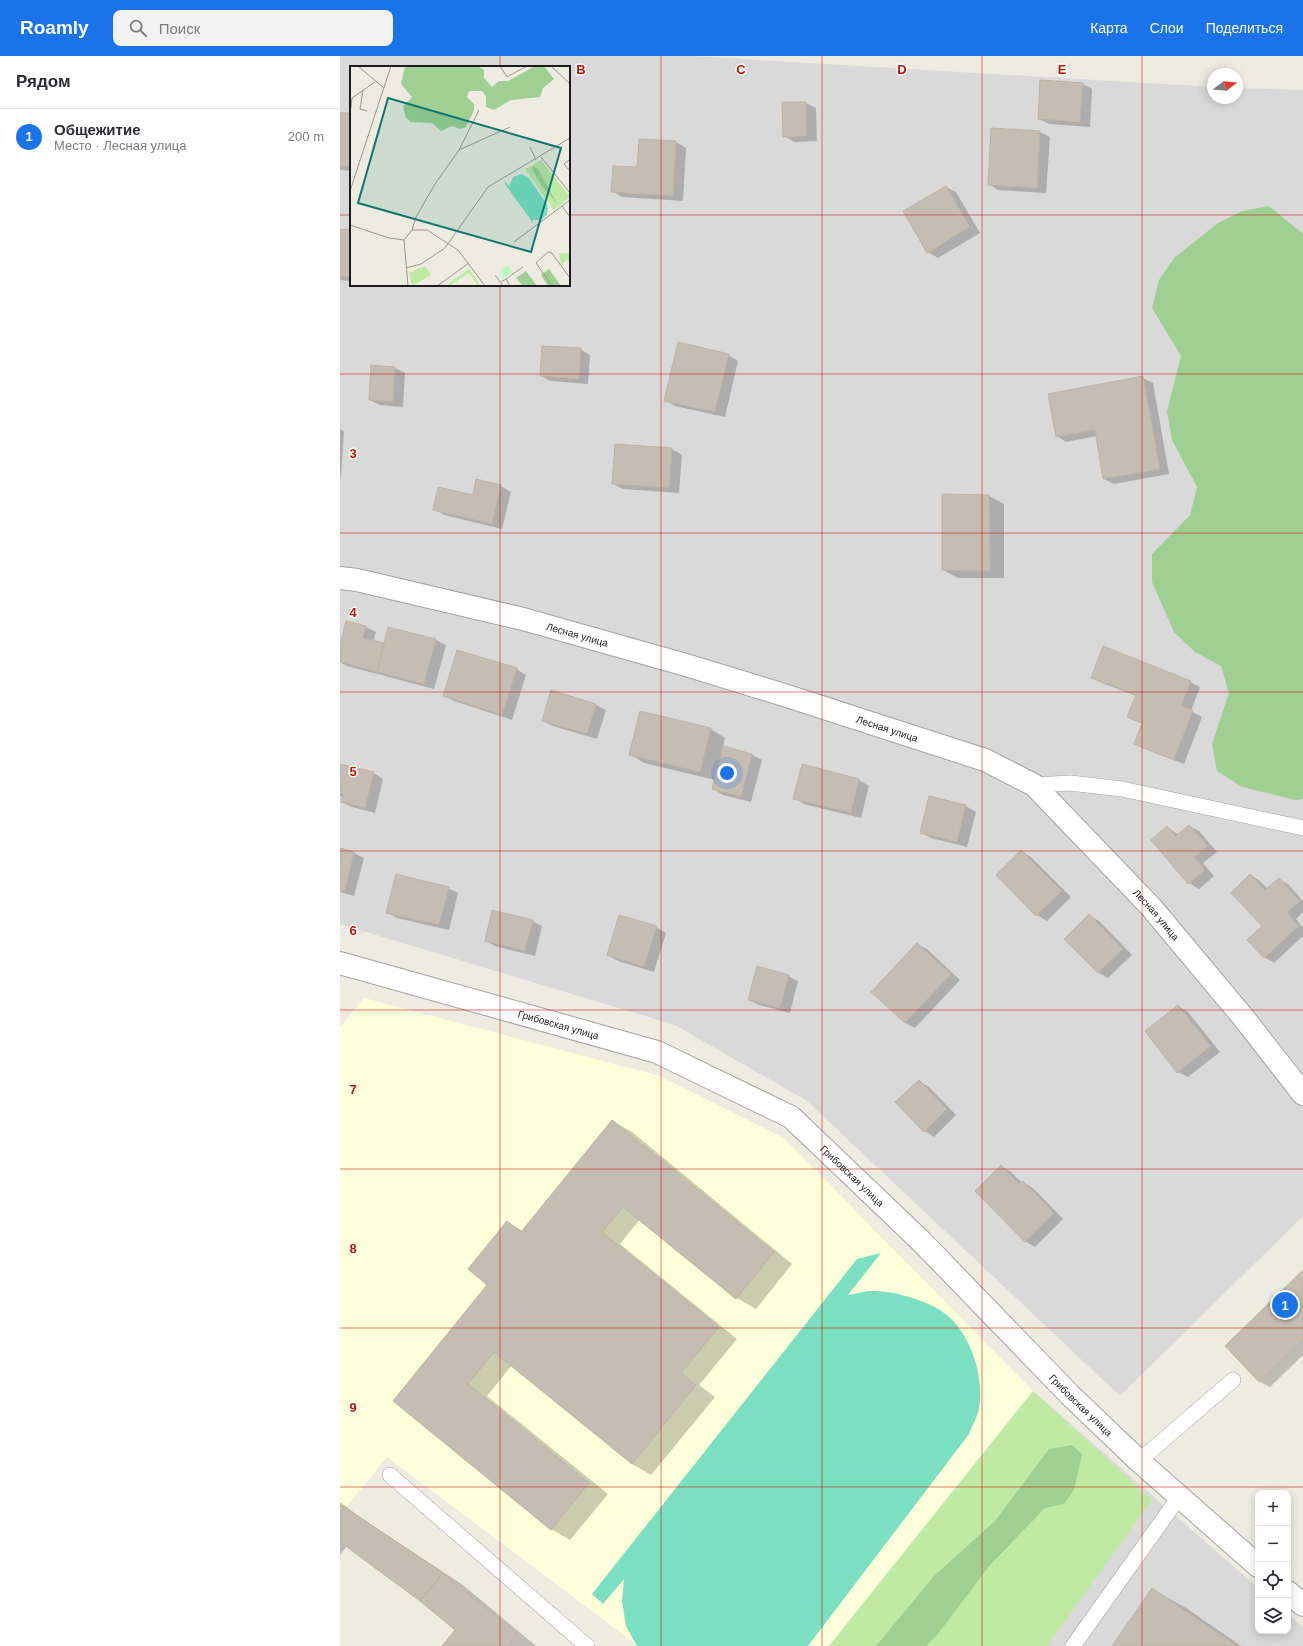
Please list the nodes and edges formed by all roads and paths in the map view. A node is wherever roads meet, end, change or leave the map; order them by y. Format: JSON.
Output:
{"nodes":[{"id":1,"x":340,"y":578,"type":"edge"},
{"id":2,"x":1034,"y":785,"type":"junction"},
{"id":3,"x":1303,"y":828,"type":"edge"},
{"id":4,"x":340,"y":963,"type":"edge"},
{"id":5,"x":1303,"y":1094,"type":"edge"},
{"id":6,"x":1233,"y":1380,"type":"dead end"},
{"id":7,"x":1139,"y":1461,"type":"junction"},
{"id":8,"x":390,"y":1475,"type":"dead end"},
{"id":9,"x":1179,"y":1497,"type":"junction"},
{"id":10,"x":1255,"y":1563,"type":"edge"},
{"id":11,"x":1291,"y":1594,"type":"edge"},
{"id":12,"x":1303,"y":1604,"type":"edge"},
{"id":13,"x":588,"y":1646,"type":"edge"},
{"id":14,"x":1073,"y":1646,"type":"edge"}],
"edges":[{"from":1,"to":2,"type":"street","name":"Лесная улица"},
{"from":2,"to":3,"type":"lane"},
{"from":2,"to":5,"type":"street","name":"Лесная улица"},
{"from":4,"to":7,"type":"street","name":"Грибовская улица"},
{"from":6,"to":7,"type":"lane"},
{"from":7,"to":9,"type":"street","name":"Грибовская улица"},
{"from":8,"to":13,"type":"lane"},
{"from":9,"to":10,"type":"street","name":"Грибовская улица"},
{"from":9,"to":14,"type":"lane"},
{"from":11,"to":12,"type":"street"}]}
